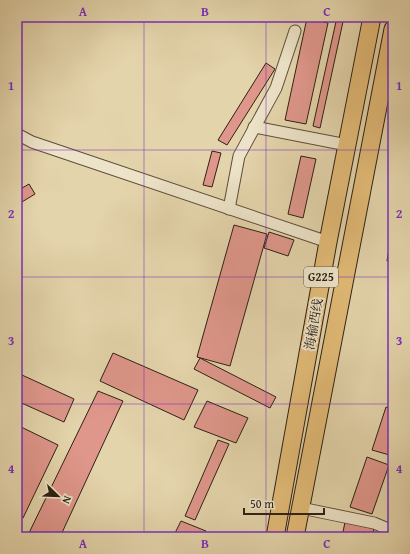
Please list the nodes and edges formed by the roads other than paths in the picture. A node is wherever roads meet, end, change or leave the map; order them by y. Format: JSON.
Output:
{"nodes":[{"id":1,"x":372,"y":17,"type":"edge"},
{"id":2,"x":393,"y":29,"type":"edge"},
{"id":3,"x":295,"y":31,"type":"dead end"},
{"id":4,"x":389,"y":64,"type":"edge"},
{"id":5,"x":254,"y":128,"type":"junction"},
{"id":6,"x":17,"y":134,"type":"edge"},
{"id":7,"x":347,"y":145,"type":"junction"},
{"id":8,"x":229,"y":209,"type":"junction"},
{"id":9,"x":328,"y":242,"type":"junction"},
{"id":10,"x":301,"y":508,"type":"junction"},
{"id":11,"x":393,"y":531,"type":"edge"},
{"id":12,"x":275,"y":537,"type":"edge"},
{"id":13,"x":295,"y":537,"type":"edge"}],
"edges":[{"from":1,"to":7,"type":"highway","name":"海榆西线","number":"G225"},
{"from":2,"to":4,"type":"highway","name":"海榆西线","number":"G225"},
{"from":3,"to":5,"type":"street"},
{"from":4,"to":10,"type":"highway","name":"海榆西线","number":"G225"},
{"from":5,"to":7,"type":"street"},
{"from":5,"to":8,"type":"street"},
{"from":6,"to":8,"type":"street"},
{"from":7,"to":9,"type":"highway","name":"海榆西线","number":"G225"},
{"from":8,"to":9,"type":"street"},
{"from":9,"to":12,"type":"highway","name":"海榆西线","number":"G225"},
{"from":10,"to":11,"type":"street"},
{"from":10,"to":13,"type":"highway","name":"海榆西线","number":"G225"}]}
